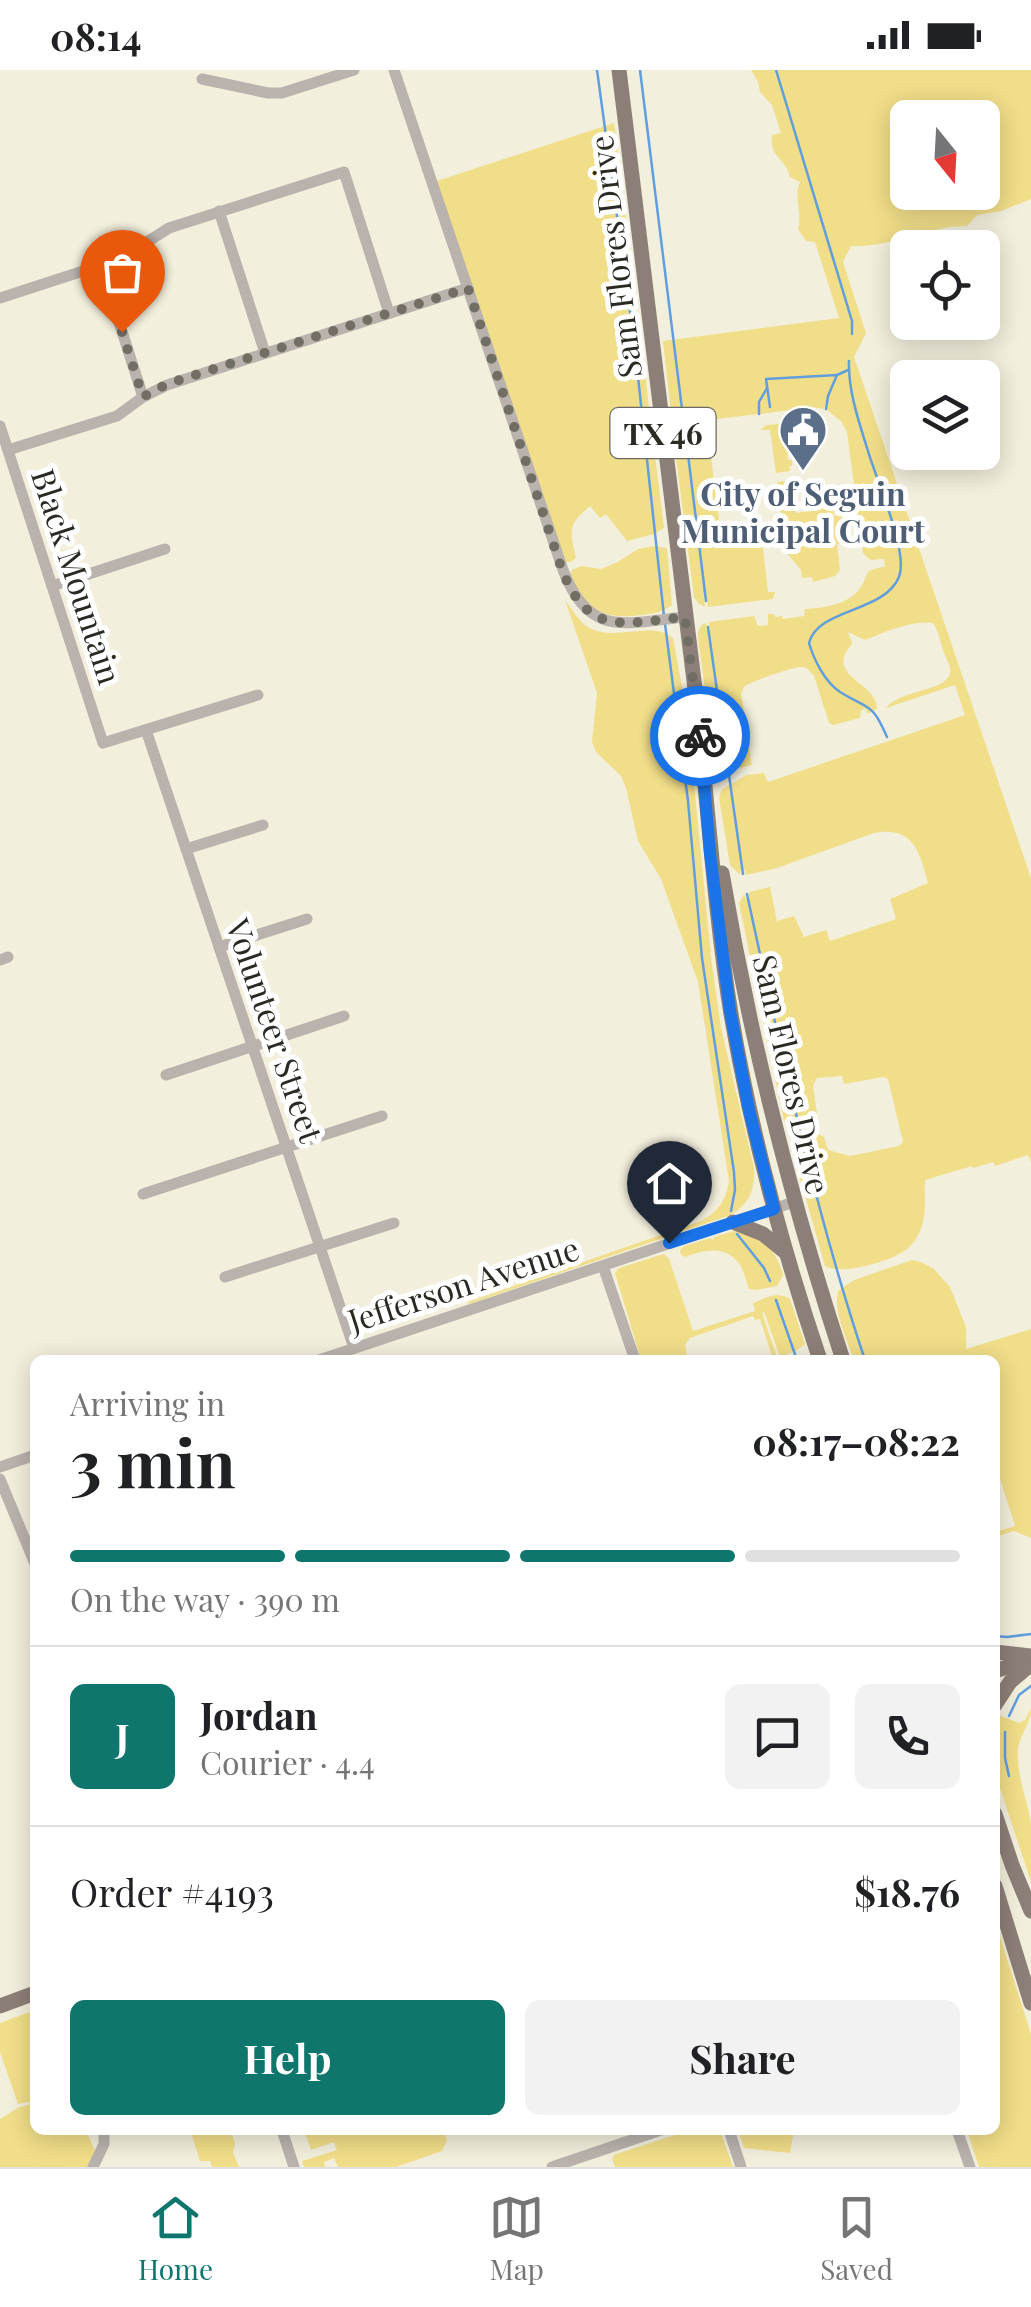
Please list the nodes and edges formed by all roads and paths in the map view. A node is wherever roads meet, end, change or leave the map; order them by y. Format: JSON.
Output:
{"nodes":[{"id":1,"x":354,"y":70,"type":"edge"},
{"id":2,"x":394,"y":70,"type":"edge"},
{"id":3,"x":618,"y":70,"type":"edge"},
{"id":4,"x":202,"y":79,"type":"dead end"},
{"id":5,"x":220,"y":211,"type":"junction"},
{"id":6,"x":100,"y":266,"type":"junction"},
{"id":7,"x":468,"y":288,"type":"junction"},
{"id":8,"x":0,"y":298,"type":"edge"},
{"id":9,"x":389,"y":312,"type":"junction"},
{"id":10,"x":264,"y":353,"type":"junction"},
{"id":11,"x":143,"y":397,"type":"junction"},
{"id":12,"x":0,"y":426,"type":"edge"},
{"id":13,"x":8,"y":450,"type":"junction"},
{"id":14,"x":165,"y":548,"type":"dead end"},
{"id":15,"x":52,"y":586,"type":"junction"},
{"id":16,"x":685,"y":617,"type":"junction"},
{"id":17,"x":258,"y":695,"type":"dead end"},
{"id":18,"x":146,"y":730,"type":"junction"},
{"id":19,"x":707,"y":796,"type":"junction"},
{"id":20,"x":262,"y":824,"type":"dead end"},
{"id":21,"x":186,"y":849,"type":"junction"},
{"id":22,"x":308,"y":919,"type":"dead end"},
{"id":23,"x":219,"y":947,"type":"junction"},
{"id":24,"x":344,"y":1016,"type":"dead end"},
{"id":25,"x":252,"y":1046,"type":"junction"},
{"id":26,"x":166,"y":1075,"type":"dead end"},
{"id":27,"x":382,"y":1116,"type":"dead end"},
{"id":28,"x":286,"y":1146,"type":"junction"},
{"id":29,"x":143,"y":1194,"type":"dead end"},
{"id":30,"x":794,"y":1202,"type":"junction"},
{"id":31,"x":774,"y":1209,"type":"junction"},
{"id":32,"x":733,"y":1222,"type":"junction"},
{"id":33,"x":394,"y":1224,"type":"dead end"},
{"id":34,"x":319,"y":1246,"type":"junction"},
{"id":35,"x":787,"y":1253,"type":"junction"},
{"id":36,"x":603,"y":1266,"type":"junction"},
{"id":37,"x":225,"y":1277,"type":"dead end"},
{"id":38,"x":354,"y":1348,"type":"junction"},
{"id":39,"x":334,"y":1355,"type":"edge"},
{"id":40,"x":633,"y":1355,"type":"edge"},
{"id":41,"x":818,"y":1355,"type":"edge"},
{"id":42,"x":841,"y":1355,"type":"edge"},
{"id":43,"x":30,"y":1457,"type":"edge"},
{"id":44,"x":0,"y":1467,"type":"edge"},
{"id":45,"x":0,"y":1478,"type":"edge"},
{"id":46,"x":30,"y":1552,"type":"edge"},
{"id":47,"x":1000,"y":1653,"type":"edge"},
{"id":48,"x":1031,"y":1660,"type":"edge"},
{"id":49,"x":1000,"y":1669,"type":"edge"},
{"id":50,"x":1000,"y":1697,"type":"edge"},
{"id":51,"x":1000,"y":1829,"type":"edge"},
{"id":52,"x":1000,"y":1902,"type":"edge"},
{"id":53,"x":1031,"y":1910,"type":"edge"},
{"id":54,"x":30,"y":1995,"type":"edge"},
{"id":55,"x":1031,"y":2004,"type":"edge"},
{"id":56,"x":0,"y":2006,"type":"edge"},
{"id":57,"x":104,"y":2135,"type":"edge"},
{"id":58,"x":284,"y":2135,"type":"edge"},
{"id":59,"x":647,"y":2135,"type":"edge"},
{"id":60,"x":731,"y":2135,"type":"edge"},
{"id":61,"x":959,"y":2135,"type":"edge"},
{"id":62,"x":93,"y":2167,"type":"edge"},
{"id":63,"x":294,"y":2167,"type":"edge"},
{"id":64,"x":552,"y":2167,"type":"edge"},
{"id":65,"x":741,"y":2167,"type":"edge"},
{"id":66,"x":970,"y":2167,"type":"edge"}],
"edges":[{"from":1,"to":4,"type":"street"},
{"from":2,"to":7,"type":"street"},
{"from":3,"to":16,"type":"main road","name":"Sam Flores Drive","number":"TX 46"},
{"from":5,"to":6,"type":"street"},
{"from":5,"to":9,"type":"street"},
{"from":5,"to":10,"type":"street"},
{"from":6,"to":8,"type":"street"},
{"from":6,"to":11,"type":"street"},
{"from":7,"to":9,"type":"street"},
{"from":7,"to":16,"type":"street"},
{"from":9,"to":10,"type":"street"},
{"from":10,"to":11,"type":"street"},
{"from":11,"to":13,"type":"street"},
{"from":12,"to":13,"type":"street","name":"Black Mountain"},
{"from":13,"to":15,"type":"street","name":"Black Mountain"},
{"from":14,"to":15,"type":"street"},
{"from":15,"to":18,"type":"street","name":"Black Mountain"},
{"from":16,"to":19,"type":"main road","name":"Sam Flores Drive","number":"TX 46"},
{"from":17,"to":18,"type":"street"},
{"from":18,"to":21,"type":"street","name":"Volunteer Street"},
{"from":19,"to":30,"type":"main road","name":"Sam Flores Drive","number":"TX 46"},
{"from":19,"to":31,"type":"main road","name":"Sam Flores Drive","number":"TX 46"},
{"from":20,"to":21,"type":"street"},
{"from":21,"to":23,"type":"street","name":"Volunteer Street"},
{"from":22,"to":23,"type":"street"},
{"from":23,"to":25,"type":"street","name":"Volunteer Street"},
{"from":24,"to":25,"type":"street"},
{"from":25,"to":26,"type":"street"},
{"from":25,"to":28,"type":"street","name":"Volunteer Street"},
{"from":27,"to":28,"type":"street"},
{"from":28,"to":29,"type":"street"},
{"from":28,"to":34,"type":"street","name":"Volunteer Street"},
{"from":30,"to":31,"type":"street","name":"Jefferson Avenue"},
{"from":30,"to":42,"type":"main road","name":"Sam Flores Drive","number":"TX 46"},
{"from":31,"to":32,"type":"street","name":"Jefferson Avenue"},
{"from":31,"to":35,"type":"main road","name":"Sam Flores Drive","number":"TX 46"},
{"from":32,"to":35,"type":"main road"},
{"from":32,"to":36,"type":"street","name":"Jefferson Avenue"},
{"from":33,"to":34,"type":"street"},
{"from":34,"to":37,"type":"street"},
{"from":34,"to":38,"type":"street","name":"Volunteer Street"},
{"from":35,"to":41,"type":"main road","name":"Sam Flores Drive","number":"TX 46"},
{"from":36,"to":38,"type":"street","name":"Jefferson Avenue"},
{"from":36,"to":40,"type":"street"},
{"from":38,"to":39,"type":"street","name":"Jefferson Avenue"},
{"from":43,"to":44,"type":"street"},
{"from":45,"to":46,"type":"street"},
{"from":47,"to":48,"type":"main road"},
{"from":48,"to":49,"type":"main road"},
{"from":48,"to":50,"type":"main road"},
{"from":51,"to":53,"type":"main road"},
{"from":52,"to":55,"type":"main road"},
{"from":54,"to":56,"type":"main road"},
{"from":57,"to":62,"type":"street"},
{"from":58,"to":63,"type":"street"},
{"from":59,"to":64,"type":"street"},
{"from":60,"to":65,"type":"street"},
{"from":61,"to":66,"type":"street"}]}
